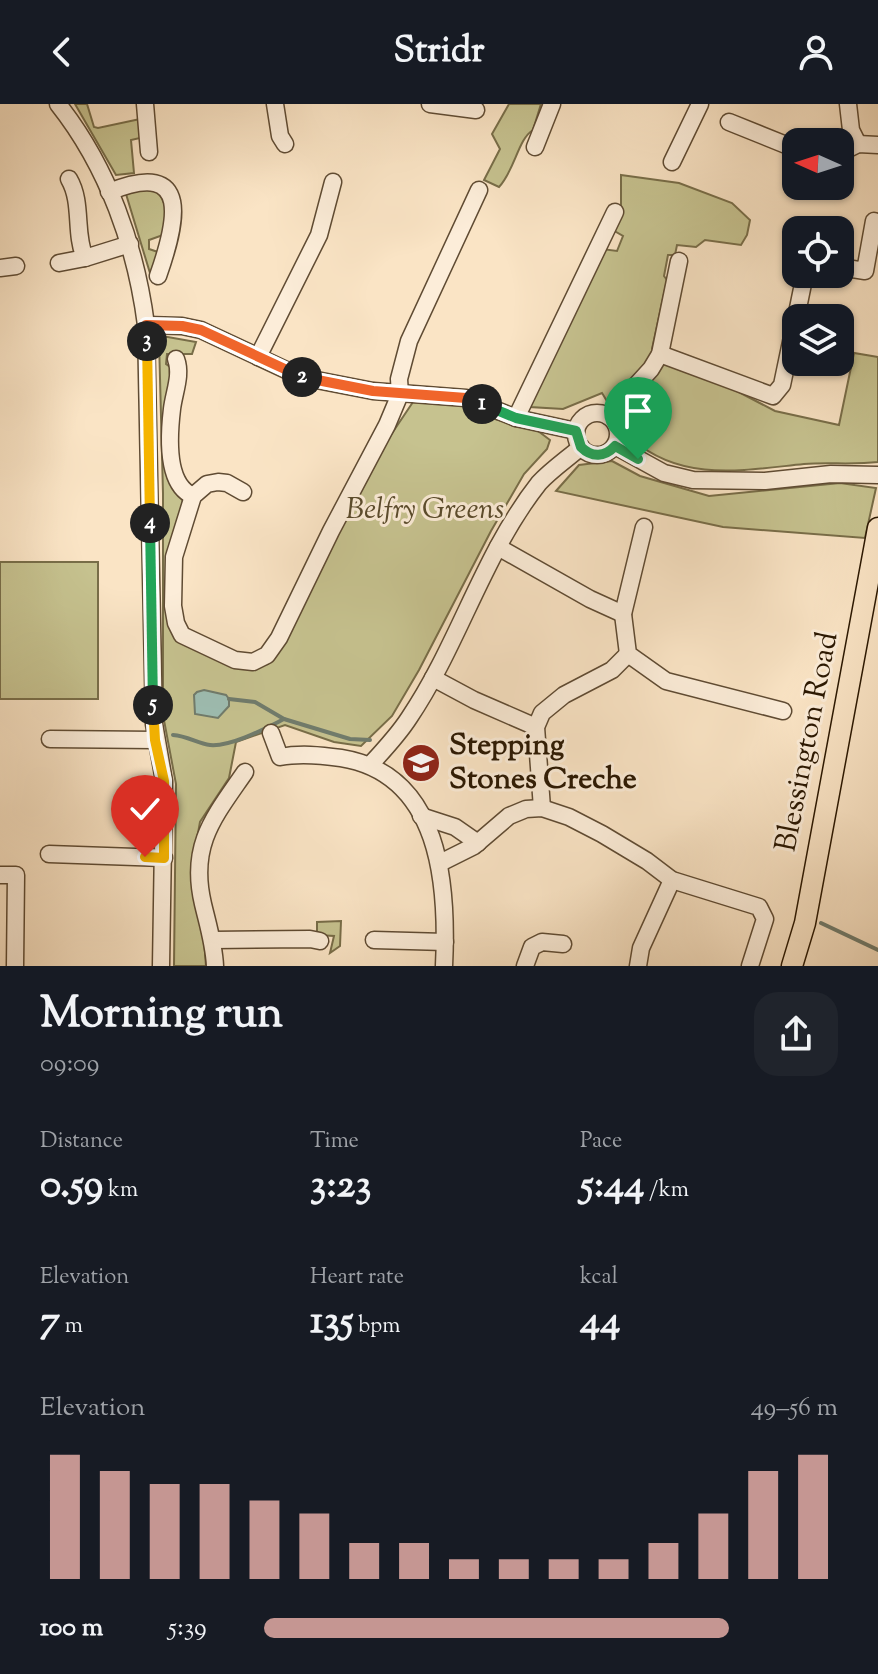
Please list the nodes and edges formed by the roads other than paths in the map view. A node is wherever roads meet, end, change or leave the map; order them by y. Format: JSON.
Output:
{"nodes":[{"id":1,"x":58,"y":104,"type":"edge"},
{"id":2,"x":145,"y":104,"type":"edge"},
{"id":3,"x":275,"y":104,"type":"edge"},
{"id":4,"x":430,"y":104,"type":"edge"},
{"id":5,"x":552,"y":104,"type":"edge"},
{"id":6,"x":700,"y":104,"type":"edge"},
{"id":7,"x":848,"y":104,"type":"edge"},
{"id":8,"x":476,"y":110,"type":"dead end"},
{"id":9,"x":729,"y":122,"type":"dead end"},
{"id":10,"x":782,"y":143,"type":"edge"},
{"id":11,"x":285,"y":144,"type":"dead end"},
{"id":12,"x":858,"y":144,"type":"junction"},
{"id":13,"x":878,"y":145,"type":"edge"},
{"id":14,"x":854,"y":146,"type":"edge"},
{"id":15,"x":535,"y":147,"type":"dead end"},
{"id":16,"x":149,"y":152,"type":"dead end"},
{"id":17,"x":672,"y":162,"type":"dead end"},
{"id":18,"x":69,"y":179,"type":"dead end"},
{"id":19,"x":333,"y":182,"type":"dead end"},
{"id":20,"x":479,"y":190,"type":"dead end"},
{"id":21,"x":109,"y":192,"type":"junction"},
{"id":22,"x":615,"y":212,"type":"dead end"},
{"id":23,"x":874,"y":221,"type":"dead end"},
{"id":24,"x":130,"y":244,"type":"junction"},
{"id":25,"x":85,"y":258,"type":"junction"},
{"id":26,"x":679,"y":261,"type":"dead end"},
{"id":27,"x":59,"y":263,"type":"dead end"},
{"id":28,"x":854,"y":269,"type":"edge"},
{"id":29,"x":158,"y":276,"type":"dead end"},
{"id":30,"x":146,"y":325,"type":"junction"},
{"id":31,"x":660,"y":354,"type":"junction"},
{"id":32,"x":258,"y":357,"type":"junction"},
{"id":33,"x":176,"y":359,"type":"dead end"},
{"id":34,"x":784,"y":376,"type":"edge"},
{"id":35,"x":400,"y":394,"type":"junction"},
{"id":36,"x":608,"y":416,"type":"junction"},
{"id":37,"x":516,"y":418,"type":"junction"},
{"id":38,"x":578,"y":439,"type":"junction"},
{"id":39,"x":615,"y":446,"type":"junction"},
{"id":40,"x":878,"y":475,"type":"edge"},
{"id":41,"x":243,"y":492,"type":"dead end"},
{"id":42,"x":193,"y":496,"type":"junction"},
{"id":43,"x":644,"y":527,"type":"dead end"},
{"id":44,"x":878,"y":528,"type":"edge"},
{"id":45,"x":498,"y":547,"type":"junction"},
{"id":46,"x":623,"y":614,"type":"junction"},
{"id":47,"x":628,"y":654,"type":"junction"},
{"id":48,"x":433,"y":678,"type":"junction"},
{"id":49,"x":783,"y":711,"type":"dead end"},
{"id":50,"x":536,"y":727,"type":"junction"},
{"id":51,"x":154,"y":732,"type":"junction"},
{"id":52,"x":271,"y":733,"type":"dead end"},
{"id":53,"x":50,"y":739,"type":"dead end"},
{"id":54,"x":370,"y":765,"type":"junction"},
{"id":55,"x":245,"y":772,"type":"dead end"},
{"id":56,"x":542,"y":808,"type":"junction"},
{"id":57,"x":421,"y":816,"type":"junction"},
{"id":58,"x":478,"y":843,"type":"junction"},
{"id":59,"x":49,"y":854,"type":"dead end"},
{"id":60,"x":164,"y":858,"type":"junction"},
{"id":61,"x":440,"y":863,"type":"junction"},
{"id":62,"x":0,"y":875,"type":"edge"},
{"id":63,"x":672,"y":880,"type":"junction"},
{"id":64,"x":213,"y":940,"type":"junction"},
{"id":65,"x":374,"y":940,"type":"dead end"},
{"id":66,"x":320,"y":941,"type":"dead end"},
{"id":67,"x":445,"y":942,"type":"junction"},
{"id":68,"x":563,"y":944,"type":"dead end"},
{"id":69,"x":15,"y":966,"type":"edge"},
{"id":70,"x":161,"y":966,"type":"edge"},
{"id":71,"x":215,"y":966,"type":"edge"},
{"id":72,"x":444,"y":966,"type":"edge"},
{"id":73,"x":525,"y":966,"type":"edge"},
{"id":74,"x":638,"y":966,"type":"edge"},
{"id":75,"x":750,"y":966,"type":"edge"},
{"id":76,"x":792,"y":966,"type":"edge"}],
"edges":[{"from":1,"to":21,"type":"street"},
{"from":2,"to":16,"type":"street"},
{"from":3,"to":11,"type":"street"},
{"from":4,"to":8,"type":"street"},
{"from":5,"to":15,"type":"street"},
{"from":6,"to":17,"type":"street"},
{"from":7,"to":12,"type":"street"},
{"from":9,"to":10,"type":"street"},
{"from":12,"to":13,"type":"street"},
{"from":12,"to":14,"type":"street"},
{"from":18,"to":25,"type":"street"},
{"from":19,"to":32,"type":"street"},
{"from":20,"to":35,"type":"street"},
{"from":21,"to":24,"type":"street"},
{"from":21,"to":29,"type":"street"},
{"from":22,"to":37,"type":"street"},
{"from":23,"to":28,"type":"street"},
{"from":24,"to":25,"type":"street"},
{"from":24,"to":30,"type":"street"},
{"from":25,"to":27,"type":"street"},
{"from":26,"to":31,"type":"street"},
{"from":30,"to":32,"type":"street"},
{"from":30,"to":51,"type":"street"},
{"from":31,"to":34,"type":"street"},
{"from":31,"to":36,"type":"street"},
{"from":32,"to":35,"type":"street"},
{"from":33,"to":42,"type":"street"},
{"from":35,"to":37,"type":"street"},
{"from":35,"to":42,"type":"street"},
{"from":36,"to":38,"type":"street"},
{"from":36,"to":39,"type":"street"},
{"from":37,"to":38,"type":"street"},
{"from":38,"to":39,"type":"street"},
{"from":38,"to":45,"type":"street"},
{"from":39,"to":40,"type":"street"},
{"from":41,"to":42,"type":"street"},
{"from":43,"to":46,"type":"street"},
{"from":44,"to":76,"type":"main road","name":"Blessington Road"},
{"from":45,"to":46,"type":"street"},
{"from":45,"to":48,"type":"street"},
{"from":46,"to":47,"type":"street"},
{"from":47,"to":49,"type":"street"},
{"from":47,"to":50,"type":"street"},
{"from":48,"to":50,"type":"street"},
{"from":48,"to":54,"type":"street"},
{"from":50,"to":56,"type":"street"},
{"from":51,"to":53,"type":"street"},
{"from":51,"to":60,"type":"street"},
{"from":52,"to":54,"type":"street"},
{"from":54,"to":57,"type":"street"},
{"from":55,"to":64,"type":"street"},
{"from":56,"to":58,"type":"street"},
{"from":56,"to":63,"type":"street"},
{"from":57,"to":58,"type":"street"},
{"from":57,"to":61,"type":"street"},
{"from":58,"to":61,"type":"street"},
{"from":59,"to":60,"type":"street"},
{"from":60,"to":70,"type":"street"},
{"from":61,"to":67,"type":"street"},
{"from":62,"to":69,"type":"street"},
{"from":63,"to":74,"type":"street"},
{"from":63,"to":75,"type":"street"},
{"from":64,"to":66,"type":"street"},
{"from":64,"to":71,"type":"street"},
{"from":65,"to":67,"type":"street"},
{"from":67,"to":72,"type":"street"},
{"from":68,"to":73,"type":"street"}]}
